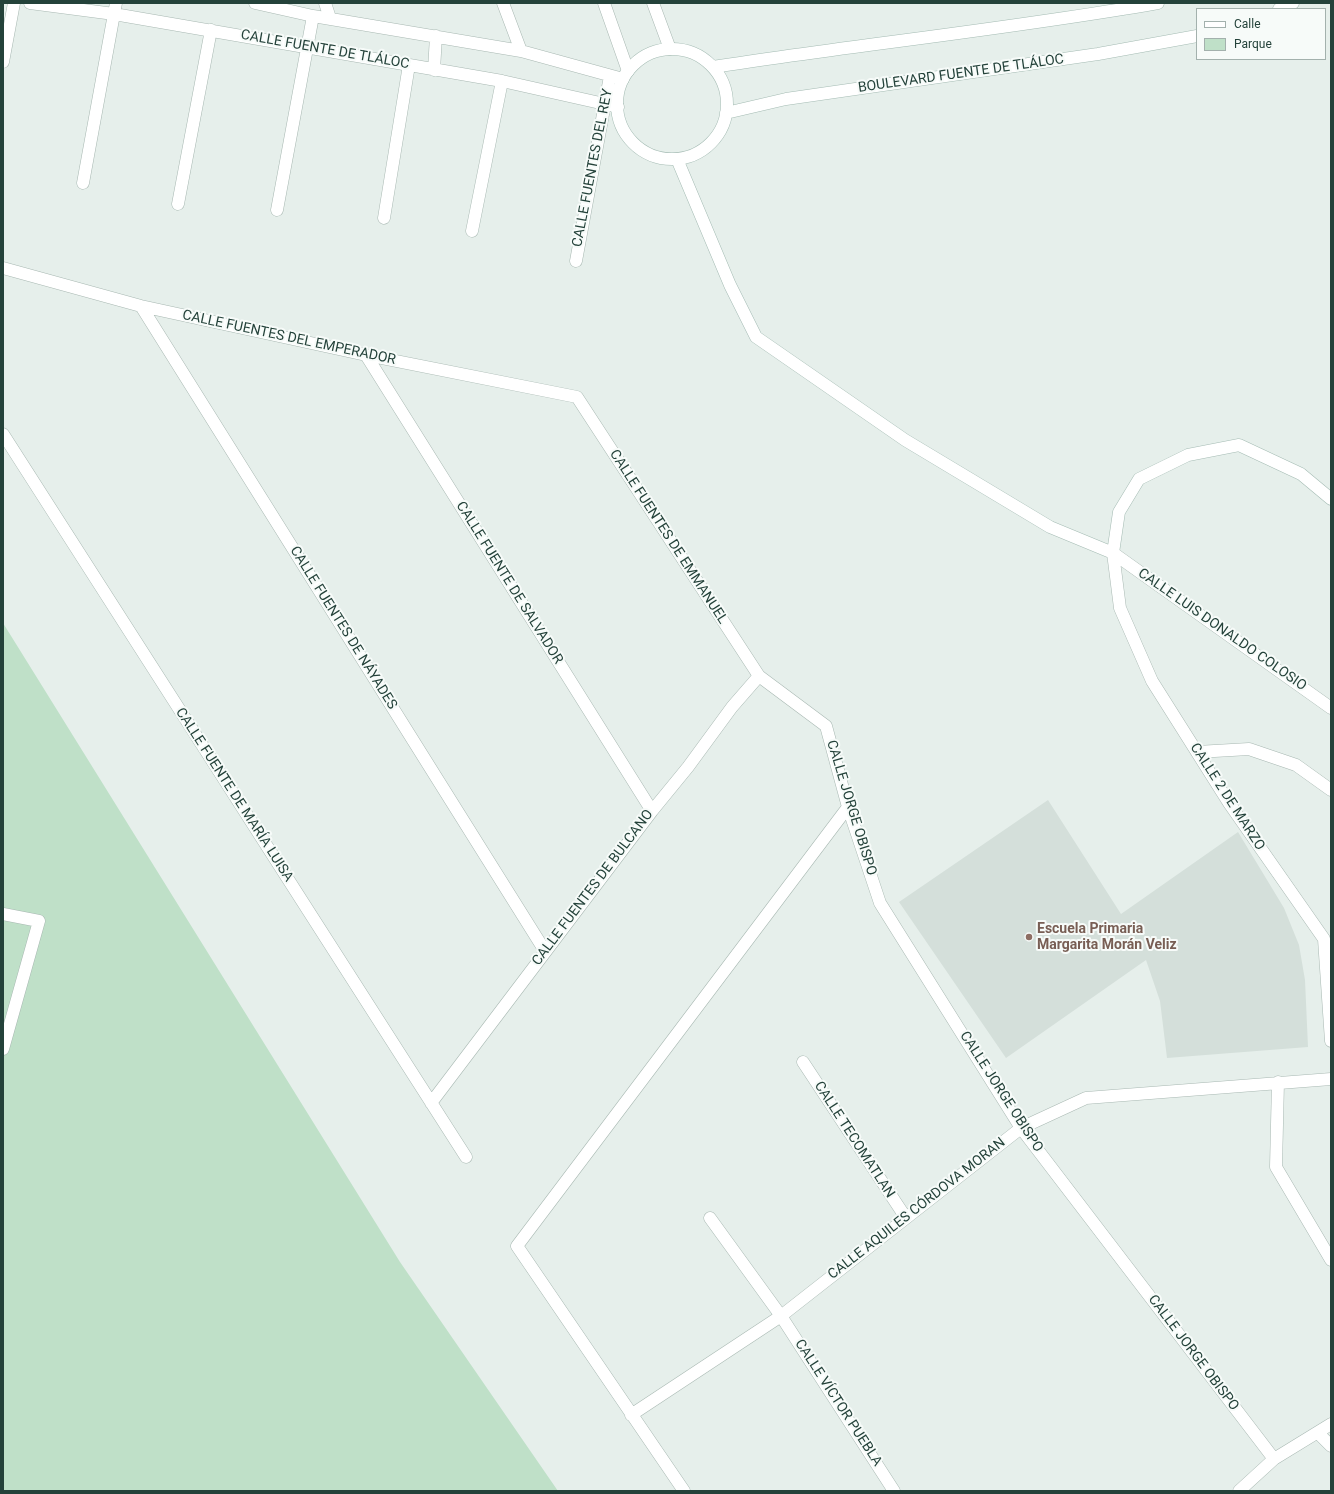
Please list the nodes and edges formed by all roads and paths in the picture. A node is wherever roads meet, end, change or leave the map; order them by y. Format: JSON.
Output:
{"nodes":[{"id":1,"x":14,"y":3,"type":"edge"},
{"id":2,"x":30,"y":3,"type":"edge"},
{"id":3,"x":255,"y":3,"type":"edge"},
{"id":4,"x":326,"y":3,"type":"edge"},
{"id":5,"x":503,"y":3,"type":"edge"},
{"id":6,"x":604,"y":3,"type":"edge"},
{"id":7,"x":654,"y":3,"type":"edge"},
{"id":8,"x":1158,"y":3,"type":"edge"},
{"id":9,"x":1293,"y":3,"type":"edge"},
{"id":10,"x":115,"y":8,"type":"edge"},
{"id":11,"x":1281,"y":8,"type":"edge"},
{"id":12,"x":313,"y":16,"type":"junction"},
{"id":13,"x":330,"y":18,"type":"junction"},
{"id":14,"x":211,"y":30,"type":"junction"},
{"id":15,"x":436,"y":36,"type":"junction"},
{"id":16,"x":1196,"y":36,"type":"edge"},
{"id":17,"x":306,"y":47,"type":"junction"},
{"id":18,"x":670,"y":49,"type":"junction"},
{"id":19,"x":521,"y":51,"type":"junction"},
{"id":20,"x":3,"y":62,"type":"edge"},
{"id":21,"x":409,"y":65,"type":"junction"},
{"id":22,"x":713,"y":67,"type":"junction"},
{"id":23,"x":434,"y":70,"type":"junction"},
{"id":24,"x":626,"y":75,"type":"junction"},
{"id":25,"x":610,"y":76,"type":"junction"},
{"id":26,"x":502,"y":81,"type":"junction"},
{"id":27,"x":605,"y":106,"type":"junction"},
{"id":28,"x":618,"y":107,"type":"junction"},
{"id":29,"x":726,"y":113,"type":"junction"},
{"id":30,"x":677,"y":159,"type":"junction"},
{"id":31,"x":83,"y":183,"type":"dead end"},
{"id":32,"x":178,"y":204,"type":"dead end"},
{"id":33,"x":277,"y":210,"type":"dead end"},
{"id":34,"x":384,"y":218,"type":"dead end"},
{"id":35,"x":472,"y":231,"type":"dead end"},
{"id":36,"x":576,"y":261,"type":"dead end"},
{"id":37,"x":3,"y":268,"type":"edge"},
{"id":38,"x":141,"y":306,"type":"junction"},
{"id":39,"x":366,"y":355,"type":"junction"},
{"id":40,"x":576,"y":397,"type":"joint"},
{"id":41,"x":3,"y":434,"type":"edge"},
{"id":42,"x":1331,"y":498,"type":"edge"},
{"id":43,"x":1113,"y":553,"type":"junction"},
{"id":44,"x":759,"y":676,"type":"junction"},
{"id":45,"x":1331,"y":708,"type":"edge"},
{"id":46,"x":1197,"y":752,"type":"junction"},
{"id":47,"x":1331,"y":790,"type":"edge"},
{"id":48,"x":848,"y":807,"type":"junction"},
{"id":49,"x":652,"y":811,"type":"junction"},
{"id":50,"x":3,"y":914,"type":"edge"},
{"id":51,"x":545,"y":950,"type":"junction"},
{"id":52,"x":1331,"y":1041,"type":"edge"},
{"id":53,"x":3,"y":1049,"type":"edge"},
{"id":54,"x":802,"y":1062,"type":"dead end"},
{"id":55,"x":1331,"y":1079,"type":"edge"},
{"id":56,"x":1278,"y":1082,"type":"junction"},
{"id":57,"x":431,"y":1103,"type":"junction"},
{"id":58,"x":1021,"y":1128,"type":"junction"},
{"id":59,"x":466,"y":1157,"type":"dead end"},
{"id":60,"x":710,"y":1218,"type":"dead end"},
{"id":61,"x":906,"y":1218,"type":"junction"},
{"id":62,"x":1331,"y":1260,"type":"edge"},
{"id":63,"x":781,"y":1316,"type":"junction"},
{"id":64,"x":631,"y":1415,"type":"junction"},
{"id":65,"x":1331,"y":1424,"type":"edge"},
{"id":66,"x":1318,"y":1433,"type":"junction"},
{"id":67,"x":1331,"y":1446,"type":"edge"},
{"id":68,"x":1274,"y":1459,"type":"junction"},
{"id":69,"x":683,"y":1491,"type":"edge"},
{"id":70,"x":894,"y":1491,"type":"edge"},
{"id":71,"x":1239,"y":1491,"type":"edge"}],
"edges":[{"from":1,"to":20,"type":"street"},
{"from":2,"to":10,"type":"street","name":"CALLE FUENTE DE TLÁLOC"},
{"from":3,"to":12,"type":"street"},
{"from":4,"to":13,"type":"street"},
{"from":5,"to":19,"type":"street"},
{"from":6,"to":24,"type":"street"},
{"from":7,"to":18,"type":"street"},
{"from":8,"to":22,"type":"street"},
{"from":9,"to":11,"type":"street"},
{"from":10,"to":14,"type":"street","name":"CALLE FUENTE DE TLÁLOC"},
{"from":10,"to":31,"type":"street"},
{"from":12,"to":13,"type":"street"},
{"from":12,"to":17,"type":"street"},
{"from":13,"to":15,"type":"street"},
{"from":14,"to":17,"type":"street","name":"CALLE FUENTE DE TLÁLOC"},
{"from":14,"to":32,"type":"street"},
{"from":15,"to":19,"type":"street"},
{"from":15,"to":23,"type":"street"},
{"from":16,"to":29,"type":"street","name":"BOULEVARD FUENTE DE TLÁLOC"},
{"from":17,"to":21,"type":"street","name":"CALLE FUENTE DE TLÁLOC"},
{"from":17,"to":33,"type":"street"},
{"from":18,"to":22,"type":"street"},
{"from":18,"to":24,"type":"street"},
{"from":19,"to":25,"type":"street"},
{"from":21,"to":23,"type":"street","name":"CALLE FUENTE DE TLÁLOC"},
{"from":21,"to":34,"type":"street"},
{"from":22,"to":29,"type":"street"},
{"from":23,"to":26,"type":"street","name":"CALLE FUENTE DE TLÁLOC"},
{"from":24,"to":25,"type":"street"},
{"from":24,"to":28,"type":"street"},
{"from":25,"to":27,"type":"street","name":"CALLE FUENTES DEL REY"},
{"from":26,"to":27,"type":"street","name":"CALLE FUENTE DE TLÁLOC"},
{"from":26,"to":35,"type":"street"},
{"from":27,"to":28,"type":"street","name":"CALLE FUENTE DE TLÁLOC"},
{"from":27,"to":36,"type":"street","name":"CALLE FUENTES DEL REY"},
{"from":28,"to":30,"type":"street"},
{"from":29,"to":30,"type":"street"},
{"from":30,"to":43,"type":"street","name":"CALLE LUIS DONALDO COLOSIO"},
{"from":37,"to":38,"type":"street","name":"CALLE FUENTES DEL EMPERADOR"},
{"from":38,"to":39,"type":"street","name":"CALLE FUENTES DEL EMPERADOR"},
{"from":38,"to":51,"type":"street","name":"CALLE FUENTES DE NÁYADES"},
{"from":39,"to":40,"type":"street","name":"CALLE FUENTES DEL EMPERADOR"},
{"from":39,"to":49,"type":"street","name":"CALLE FUENTE DE SALVADOR"},
{"from":40,"to":44,"type":"street","name":"CALLE FUENTES DE EMMANUEL"},
{"from":41,"to":57,"type":"street","name":"CALLE FUENTE DE MARÍA LUISA"},
{"from":42,"to":43,"type":"street","name":"CALLE 2 DE MARZO"},
{"from":43,"to":45,"type":"street","name":"CALLE LUIS DONALDO COLOSIO"},
{"from":43,"to":46,"type":"street","name":"CALLE 2 DE MARZO"},
{"from":44,"to":48,"type":"street","name":"CALLE JORGE OBISPO"},
{"from":44,"to":49,"type":"street","name":"CALLE FUENTES DE BULCANO"},
{"from":46,"to":47,"type":"street"},
{"from":46,"to":52,"type":"street","name":"CALLE 2 DE MARZO"},
{"from":48,"to":58,"type":"street","name":"CALLE JORGE OBISPO"},
{"from":48,"to":64,"type":"street"},
{"from":49,"to":51,"type":"street","name":"CALLE FUENTES DE BULCANO"},
{"from":50,"to":53,"type":"street"},
{"from":51,"to":57,"type":"street","name":"CALLE FUENTES DE BULCANO"},
{"from":54,"to":61,"type":"street","name":"CALLE TECOMATLAN"},
{"from":55,"to":56,"type":"street","name":"CALLE AQUILES CÓRDOVA MORAN"},
{"from":56,"to":58,"type":"street","name":"CALLE AQUILES CÓRDOVA MORAN"},
{"from":56,"to":62,"type":"street"},
{"from":57,"to":59,"type":"street","name":"CALLE FUENTE DE MARÍA LUISA"},
{"from":58,"to":61,"type":"street","name":"CALLE AQUILES CÓRDOVA MORAN"},
{"from":58,"to":68,"type":"street","name":"CALLE JORGE OBISPO"},
{"from":60,"to":63,"type":"street","name":"CALLE VÍCTOR PUEBLA"},
{"from":61,"to":63,"type":"street","name":"CALLE AQUILES CÓRDOVA MORAN"},
{"from":63,"to":64,"type":"street","name":"CALLE AQUILES CÓRDOVA MORAN"},
{"from":63,"to":70,"type":"street","name":"CALLE VÍCTOR PUEBLA"},
{"from":64,"to":69,"type":"street"},
{"from":65,"to":66,"type":"street"},
{"from":66,"to":67,"type":"street"},
{"from":66,"to":68,"type":"street"},
{"from":68,"to":71,"type":"street"}]}
